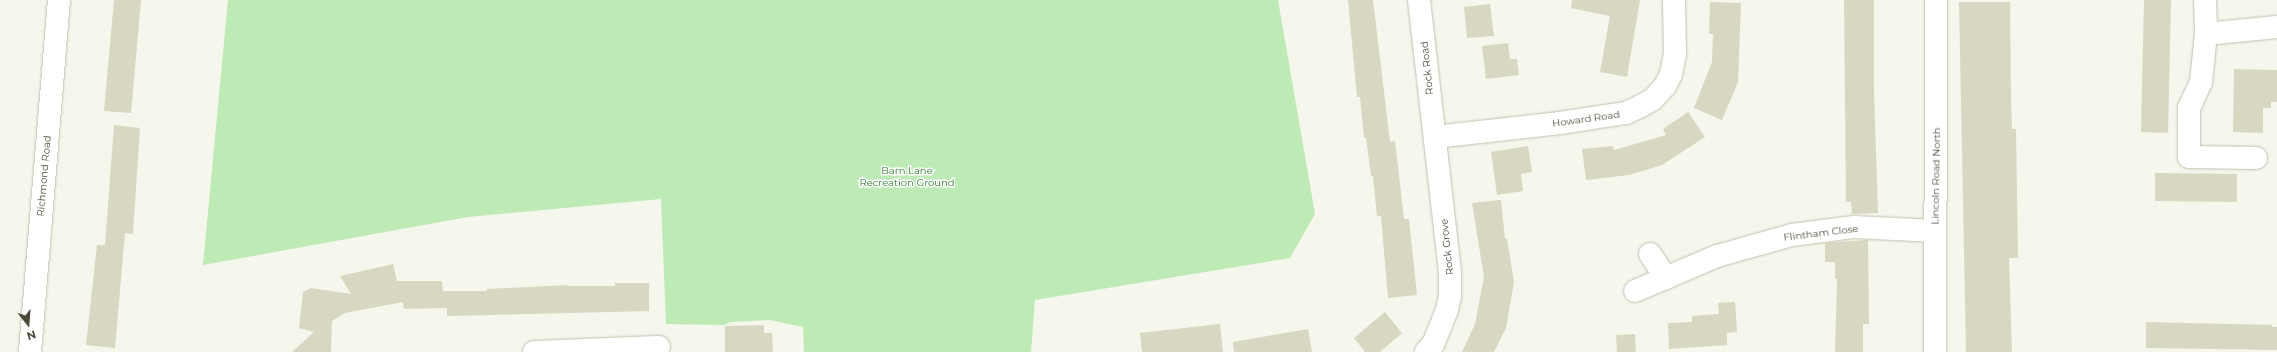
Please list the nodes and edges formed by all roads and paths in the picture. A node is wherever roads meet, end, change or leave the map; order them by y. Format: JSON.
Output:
{"nodes":[{"id":1,"x":59,"y":0,"type":"edge"},
{"id":2,"x":1419,"y":0,"type":"edge"},
{"id":3,"x":1674,"y":0,"type":"edge"},
{"id":4,"x":1936,"y":0,"type":"edge"},
{"id":5,"x":2205,"y":0,"type":"edge"},
{"id":6,"x":2277,"y":27,"type":"edge"},
{"id":7,"x":2206,"y":34,"type":"junction"},
{"id":8,"x":1435,"y":137,"type":"junction"},
{"id":9,"x":2256,"y":158,"type":"dead end"},
{"id":10,"x":1935,"y":231,"type":"junction"},
{"id":11,"x":1650,"y":254,"type":"dead end"},
{"id":12,"x":1666,"y":278,"type":"junction"},
{"id":13,"x":1635,"y":291,"type":"dead end"},
{"id":14,"x":659,"y":347,"type":"dead end"},
{"id":15,"x":30,"y":352,"type":"edge"},
{"id":16,"x":534,"y":352,"type":"edge"},
{"id":17,"x":1426,"y":352,"type":"edge"},
{"id":18,"x":1935,"y":352,"type":"edge"}],
"edges":[{"from":1,"to":15,"type":"street","name":"Richmond Road"},
{"from":2,"to":8,"type":"street","name":"Rock Road"},
{"from":3,"to":8,"type":"street","name":"Howard Road"},
{"from":4,"to":10,"type":"street","name":"Lincoln Road North"},
{"from":5,"to":7,"type":"street"},
{"from":6,"to":7,"type":"street"},
{"from":7,"to":9,"type":"street"},
{"from":8,"to":17,"type":"street","name":"Rock Grove"},
{"from":10,"to":12,"type":"street","name":"Flintham Close"},
{"from":10,"to":18,"type":"street","name":"Lincoln Road North"},
{"from":11,"to":12,"type":"street"},
{"from":12,"to":13,"type":"street","name":"Flintham Close"},
{"from":14,"to":16,"type":"street"}]}
